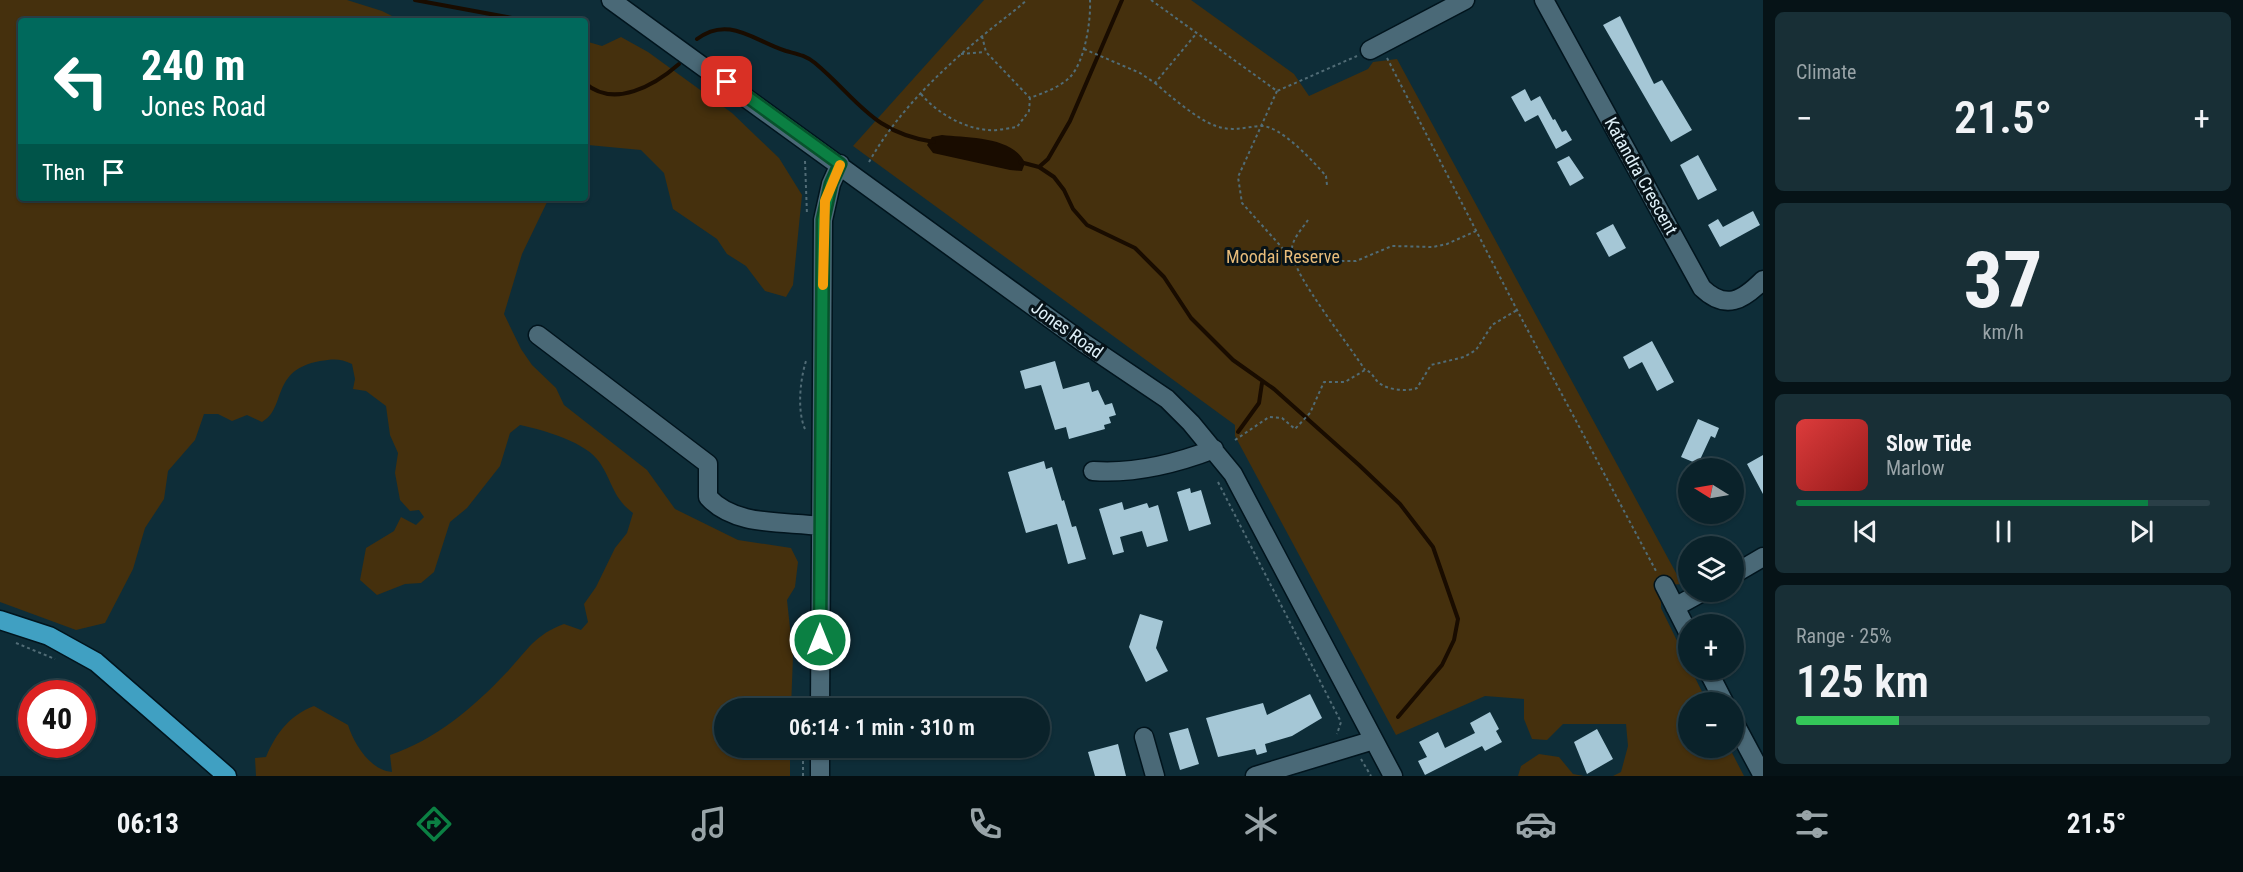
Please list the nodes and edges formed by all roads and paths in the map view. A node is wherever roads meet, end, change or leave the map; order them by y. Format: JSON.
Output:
{"nodes":[{"id":1,"x":611,"y":0,"type":"edge"},
{"id":2,"x":1027,"y":0,"type":"edge"},
{"id":3,"x":1090,"y":0,"type":"edge"},
{"id":4,"x":1151,"y":0,"type":"edge"},
{"id":5,"x":1465,"y":0,"type":"edge"},
{"id":6,"x":1544,"y":0,"type":"edge"},
{"id":7,"x":1197,"y":33,"type":"junction"},
{"id":8,"x":982,"y":36,"type":"junction"},
{"id":9,"x":1375,"y":47,"type":"junction"},
{"id":10,"x":1084,"y":49,"type":"junction"},
{"id":11,"x":986,"y":52,"type":"junction"},
{"id":12,"x":961,"y":54,"type":"junction"},
{"id":13,"x":1155,"y":83,"type":"junction"},
{"id":14,"x":1277,"y":91,"type":"junction"},
{"id":15,"x":921,"y":94,"type":"junction"},
{"id":16,"x":1030,"y":98,"type":"junction"},
{"id":17,"x":1262,"y":126,"type":"junction"},
{"id":18,"x":804,"y":138,"type":"junction"},
{"id":19,"x":869,"y":162,"type":"dead end"},
{"id":20,"x":840,"y":164,"type":"junction"},
{"id":21,"x":1329,"y":186,"type":"dead end"},
{"id":22,"x":1308,"y":220,"type":"dead end"},
{"id":23,"x":807,"y":221,"type":"dead end"},
{"id":24,"x":1476,"y":231,"type":"junction"},
{"id":25,"x":1294,"y":261,"type":"junction"},
{"id":26,"x":1763,"y":280,"type":"edge"},
{"id":27,"x":1517,"y":310,"type":"junction"},
{"id":28,"x":538,"y":335,"type":"dead end"},
{"id":29,"x":807,"y":358,"type":"dead end"},
{"id":30,"x":1365,"y":370,"type":"junction"},
{"id":31,"x":806,"y":430,"type":"dead end"},
{"id":32,"x":1235,"y":440,"type":"dead end"},
{"id":33,"x":1214,"y":449,"type":"junction"},
{"id":34,"x":1093,"y":471,"type":"dead end"},
{"id":35,"x":1216,"y":479,"type":"dead end"},
{"id":36,"x":821,"y":526,"type":"junction"},
{"id":37,"x":1763,"y":557,"type":"edge"},
{"id":38,"x":1744,"y":568,"type":"edge"},
{"id":39,"x":1664,"y":585,"type":"joint"},
{"id":40,"x":1684,"y":602,"type":"edge"},
{"id":41,"x":1675,"y":607,"type":"junction"},
{"id":42,"x":1679,"y":614,"type":"edge"},
{"id":43,"x":0,"y":620,"type":"edge"},
{"id":44,"x":8,"y":640,"type":"dead end"},
{"id":45,"x":56,"y":659,"type":"dead end"},
{"id":46,"x":820,"y":698,"type":"edge"},
{"id":47,"x":1144,"y":737,"type":"dead end"},
{"id":48,"x":1374,"y":740,"type":"junction"},
{"id":49,"x":1744,"y":741,"type":"edge"},
{"id":50,"x":1336,"y":752,"type":"junction"},
{"id":51,"x":1360,"y":757,"type":"dead end"},
{"id":52,"x":803,"y":758,"type":"edge"},
{"id":53,"x":820,"y":758,"type":"edge"},
{"id":54,"x":227,"y":776,"type":"edge"},
{"id":55,"x":803,"y":776,"type":"edge"},
{"id":56,"x":820,"y":776,"type":"edge"},
{"id":57,"x":1155,"y":776,"type":"edge"},
{"id":58,"x":1255,"y":776,"type":"edge"},
{"id":59,"x":1371,"y":776,"type":"edge"},
{"id":60,"x":1393,"y":776,"type":"edge"},
{"id":61,"x":1763,"y":776,"type":"edge"}],
"edges":[{"from":1,"to":18,"type":"street","name":"Jones Road"},
{"from":2,"to":8,"type":"path"},
{"from":3,"to":10,"type":"path"},
{"from":4,"to":7,"type":"path"},
{"from":5,"to":9,"type":"street"},
{"from":6,"to":26,"type":"street","name":"Katandra Crescent"},
{"from":7,"to":13,"type":"path"},
{"from":7,"to":14,"type":"path"},
{"from":8,"to":11,"type":"path"},
{"from":8,"to":12,"type":"path"},
{"from":9,"to":14,"type":"path"},
{"from":9,"to":24,"type":"path"},
{"from":10,"to":13,"type":"path"},
{"from":10,"to":16,"type":"path"},
{"from":11,"to":12,"type":"path"},
{"from":11,"to":16,"type":"path"},
{"from":12,"to":15,"type":"path"},
{"from":13,"to":17,"type":"path"},
{"from":14,"to":17,"type":"path"},
{"from":15,"to":16,"type":"path"},
{"from":15,"to":19,"type":"path"},
{"from":17,"to":21,"type":"path"},
{"from":17,"to":25,"type":"path"},
{"from":18,"to":20,"type":"street","name":"Jones Road"},
{"from":18,"to":23,"type":"path"},
{"from":20,"to":33,"type":"street","name":"Jones Road"},
{"from":20,"to":36,"type":"street"},
{"from":22,"to":25,"type":"path"},
{"from":24,"to":25,"type":"path"},
{"from":24,"to":27,"type":"path"},
{"from":25,"to":30,"type":"path"},
{"from":27,"to":30,"type":"path"},
{"from":27,"to":39,"type":"path"},
{"from":28,"to":36,"type":"street"},
{"from":29,"to":31,"type":"path"},
{"from":30,"to":32,"type":"path"},
{"from":33,"to":34,"type":"street"},
{"from":33,"to":48,"type":"street","name":"Jones Road"},
{"from":35,"to":50,"type":"path"},
{"from":36,"to":46,"type":"street"},
{"from":37,"to":38,"type":"street"},
{"from":39,"to":41,"type":"street"},
{"from":40,"to":41,"type":"street"},
{"from":41,"to":42,"type":"street"},
{"from":43,"to":54,"type":"main road"},
{"from":44,"to":45,"type":"path"},
{"from":47,"to":57,"type":"street"},
{"from":48,"to":50,"type":"street"},
{"from":48,"to":60,"type":"street","name":"Jones Road"},
{"from":49,"to":61,"type":"street"},
{"from":50,"to":58,"type":"street"},
{"from":51,"to":59,"type":"path"},
{"from":52,"to":55,"type":"path"},
{"from":53,"to":56,"type":"street"}]}
